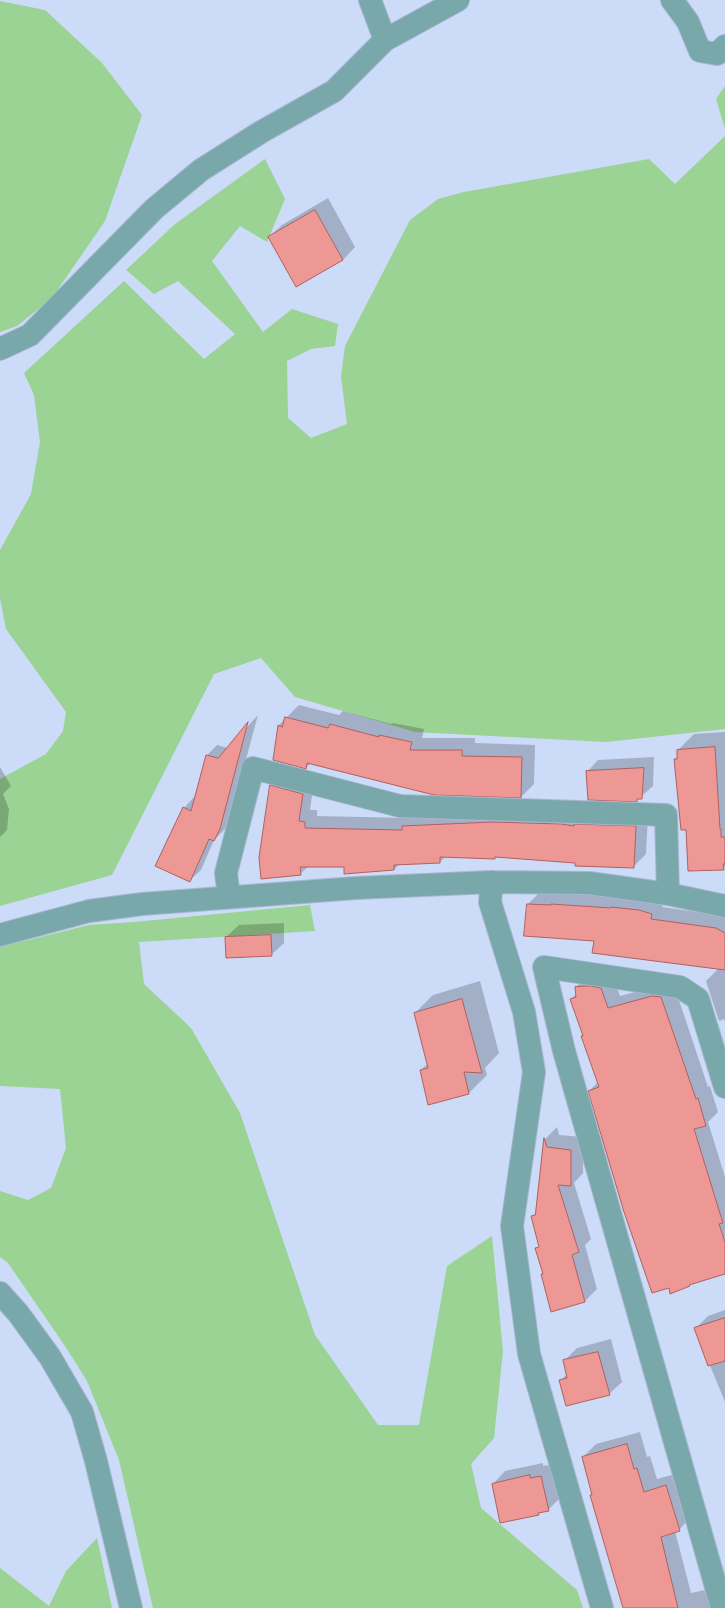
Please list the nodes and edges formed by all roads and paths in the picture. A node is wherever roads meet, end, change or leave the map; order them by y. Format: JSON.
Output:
{"nodes":[{"id":1,"x":458,"y":0,"type":"edge"},
{"id":2,"x":672,"y":0,"type":"edge"},
{"id":3,"x":378,"y":4,"type":"edge"},
{"id":4,"x":385,"y":40,"type":"junction"},
{"id":5,"x":725,"y":46,"type":"edge"},
{"id":6,"x":0,"y":349,"type":"edge"},
{"id":7,"x":492,"y":882,"type":"junction"},
{"id":8,"x":668,"y":894,"type":"junction"},
{"id":9,"x":229,"y":897,"type":"junction"},
{"id":10,"x":725,"y":906,"type":"edge"},
{"id":11,"x":0,"y":935,"type":"edge"},
{"id":12,"x":725,"y":1087,"type":"edge"},
{"id":13,"x":0,"y":1293,"type":"edge"},
{"id":14,"x":131,"y":1608,"type":"edge"},
{"id":15,"x":602,"y":1608,"type":"edge"},
{"id":16,"x":722,"y":1608,"type":"edge"}],
"edges":[{"from":1,"to":4,"type":"street"},
{"from":2,"to":5,"type":"street"},
{"from":3,"to":4,"type":"street"},
{"from":4,"to":6,"type":"street"},
{"from":7,"to":8,"type":"street"},
{"from":7,"to":9,"type":"street"},
{"from":7,"to":15,"type":"street"},
{"from":8,"to":9,"type":"street"},
{"from":8,"to":10,"type":"street"},
{"from":9,"to":11,"type":"street"},
{"from":12,"to":16,"type":"street"},
{"from":13,"to":14,"type":"street"}]}
